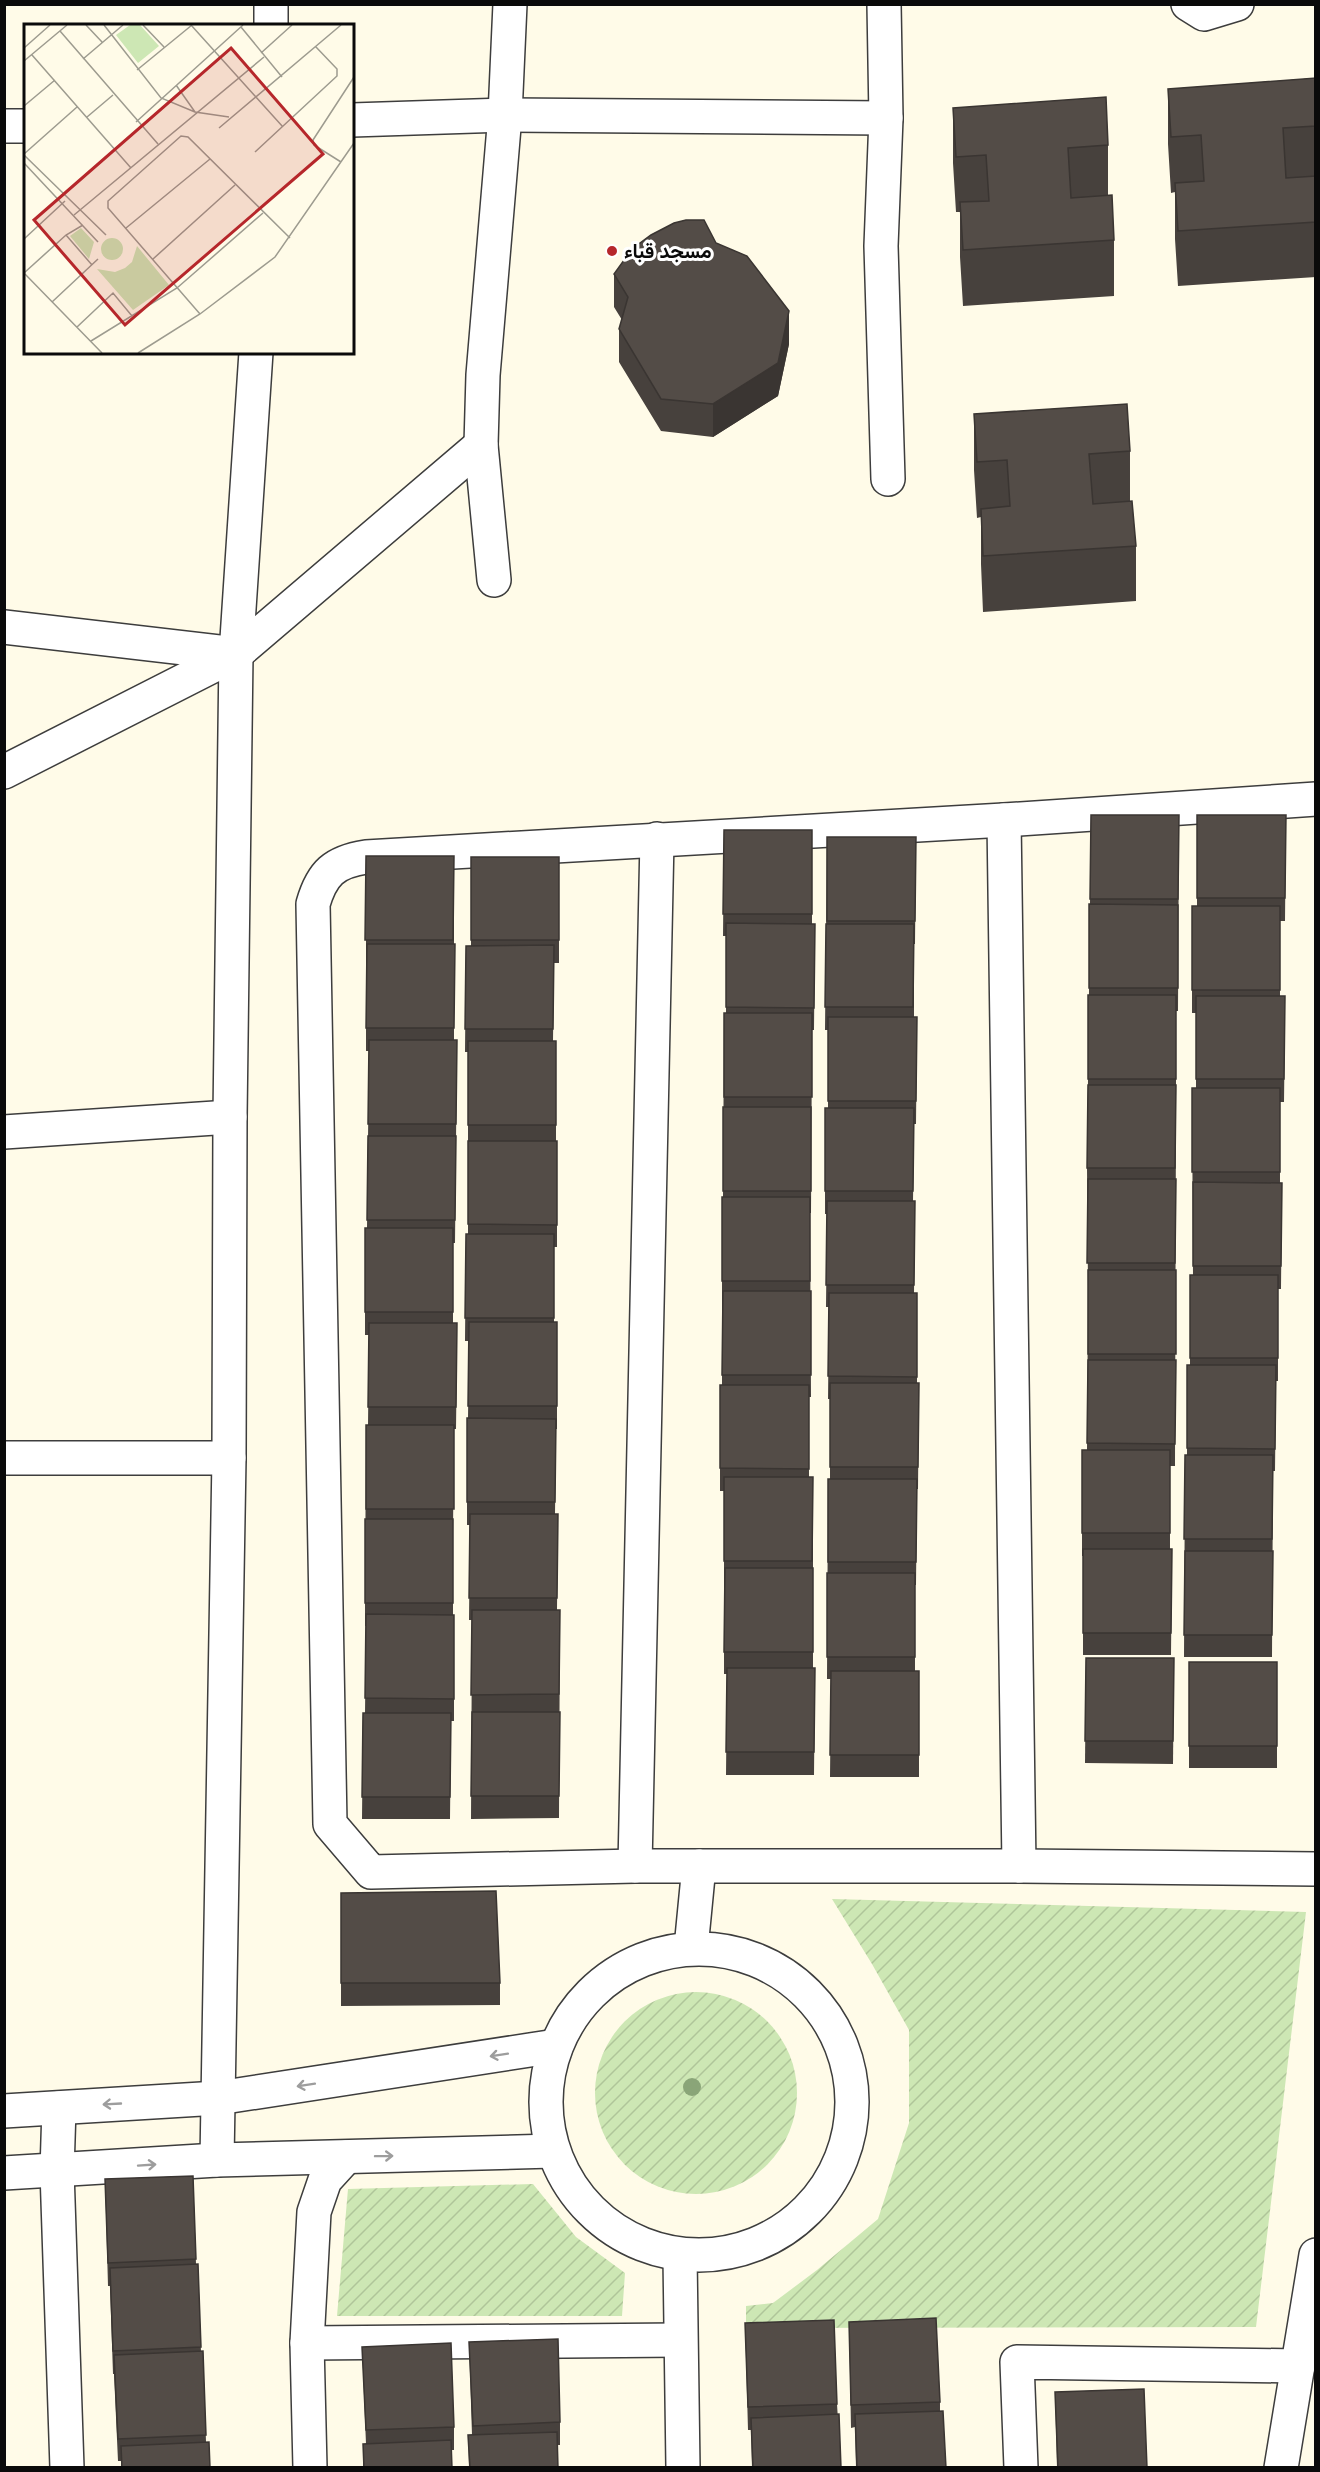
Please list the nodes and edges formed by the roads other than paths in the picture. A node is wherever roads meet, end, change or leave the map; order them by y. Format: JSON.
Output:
{"nodes":[{"id":1,"x":271,"y":4,"type":"edge"},
{"id":2,"x":510,"y":4,"type":"edge"},
{"id":3,"x":884,"y":4,"type":"edge"},
{"id":4,"x":1188,"y":4,"type":"edge"},
{"id":5,"x":1237,"y":4,"type":"edge"},
{"id":6,"x":271,"y":24,"type":"edge"},
{"id":7,"x":505,"y":115,"type":"junction"},
{"id":8,"x":886,"y":118,"type":"junction"},
{"id":9,"x":354,"y":120,"type":"edge"},
{"id":10,"x":4,"y":126,"type":"edge"},
{"id":11,"x":24,"y":126,"type":"edge"},
{"id":12,"x":256,"y":354,"type":"edge"},
{"id":13,"x":481,"y":445,"type":"junction"},
{"id":14,"x":888,"y":479,"type":"dead end"},
{"id":15,"x":494,"y":580,"type":"dead end"},
{"id":16,"x":4,"y":627,"type":"edge"},
{"id":17,"x":236,"y":654,"type":"junction"},
{"id":18,"x":4,"y":772,"type":"edge"},
{"id":19,"x":1316,"y":799,"type":"edge"},
{"id":20,"x":1004,"y":820,"type":"junction"},
{"id":21,"x":657,"y":839,"type":"junction"},
{"id":22,"x":230,"y":1117,"type":"junction"},
{"id":23,"x":4,"y":1132,"type":"edge"},
{"id":24,"x":4,"y":1458,"type":"edge"},
{"id":25,"x":229,"y":1458,"type":"junction"},
{"id":26,"x":635,"y":1866,"type":"junction"},
{"id":27,"x":699,"y":1866,"type":"junction"},
{"id":28,"x":1019,"y":1866,"type":"junction"},
{"id":29,"x":1316,"y":1869,"type":"edge"},
{"id":30,"x":691,"y":1948,"type":"junction"},
{"id":31,"x":556,"y":2046,"type":"junction"},
{"id":32,"x":218,"y":2098,"type":"junction"},
{"id":33,"x":59,"y":2108,"type":"junction"},
{"id":34,"x":4,"y":2111,"type":"edge"},
{"id":35,"x":553,"y":2151,"type":"junction"},
{"id":36,"x":346,"y":2157,"type":"junction"},
{"id":37,"x":217,"y":2160,"type":"junction"},
{"id":38,"x":57,"y":2171,"type":"junction"},
{"id":39,"x":4,"y":2173,"type":"edge"},
{"id":40,"x":1316,"y":2255,"type":"edge"},
{"id":41,"x":680,"y":2256,"type":"junction"},
{"id":42,"x":680,"y":2340,"type":"junction"},
{"id":43,"x":307,"y":2343,"type":"junction"},
{"id":44,"x":1298,"y":2366,"type":"junction"},
{"id":45,"x":67,"y":2468,"type":"edge"},
{"id":46,"x":310,"y":2468,"type":"edge"},
{"id":47,"x":683,"y":2468,"type":"edge"},
{"id":48,"x":1021,"y":2468,"type":"edge"},
{"id":49,"x":1281,"y":2468,"type":"edge"}],
"edges":[{"from":1,"to":6,"type":"street"},
{"from":2,"to":7,"type":"street"},
{"from":3,"to":8,"type":"street"},
{"from":4,"to":5,"type":"street"},
{"from":7,"to":8,"type":"street"},
{"from":7,"to":9,"type":"street"},
{"from":7,"to":13,"type":"street"},
{"from":8,"to":14,"type":"street"},
{"from":10,"to":11,"type":"street"},
{"from":12,"to":17,"type":"street"},
{"from":13,"to":15,"type":"street"},
{"from":13,"to":17,"type":"street"},
{"from":16,"to":17,"type":"street"},
{"from":17,"to":18,"type":"street"},
{"from":17,"to":22,"type":"street"},
{"from":19,"to":20,"type":"street"},
{"from":20,"to":21,"type":"street"},
{"from":20,"to":28,"type":"street"},
{"from":21,"to":26,"type":"street"},
{"from":21,"to":26,"type":"street"},
{"from":22,"to":23,"type":"street"},
{"from":22,"to":25,"type":"street"},
{"from":24,"to":25,"type":"street"},
{"from":25,"to":32,"type":"street"},
{"from":26,"to":27,"type":"street"},
{"from":27,"to":28,"type":"street"},
{"from":27,"to":30,"type":"street"},
{"from":28,"to":29,"type":"street"},
{"from":30,"to":31,"type":"street"},
{"from":30,"to":41,"type":"street"},
{"from":31,"to":32,"type":"street","one_way":true},
{"from":31,"to":35,"type":"street"},
{"from":32,"to":33,"type":"street","one_way":true},
{"from":32,"to":37,"type":"street"},
{"from":33,"to":34,"type":"street"},
{"from":33,"to":38,"type":"street"},
{"from":36,"to":35,"type":"street","one_way":true},
{"from":35,"to":41,"type":"street"},
{"from":36,"to":37,"type":"street"},
{"from":36,"to":43,"type":"street"},
{"from":38,"to":37,"type":"street","one_way":true},
{"from":38,"to":39,"type":"street"},
{"from":38,"to":45,"type":"street"},
{"from":40,"to":44,"type":"street"},
{"from":41,"to":42,"type":"street"},
{"from":42,"to":43,"type":"street"},
{"from":42,"to":47,"type":"street"},
{"from":43,"to":46,"type":"street"},
{"from":44,"to":48,"type":"street"},
{"from":44,"to":49,"type":"street"}]}
